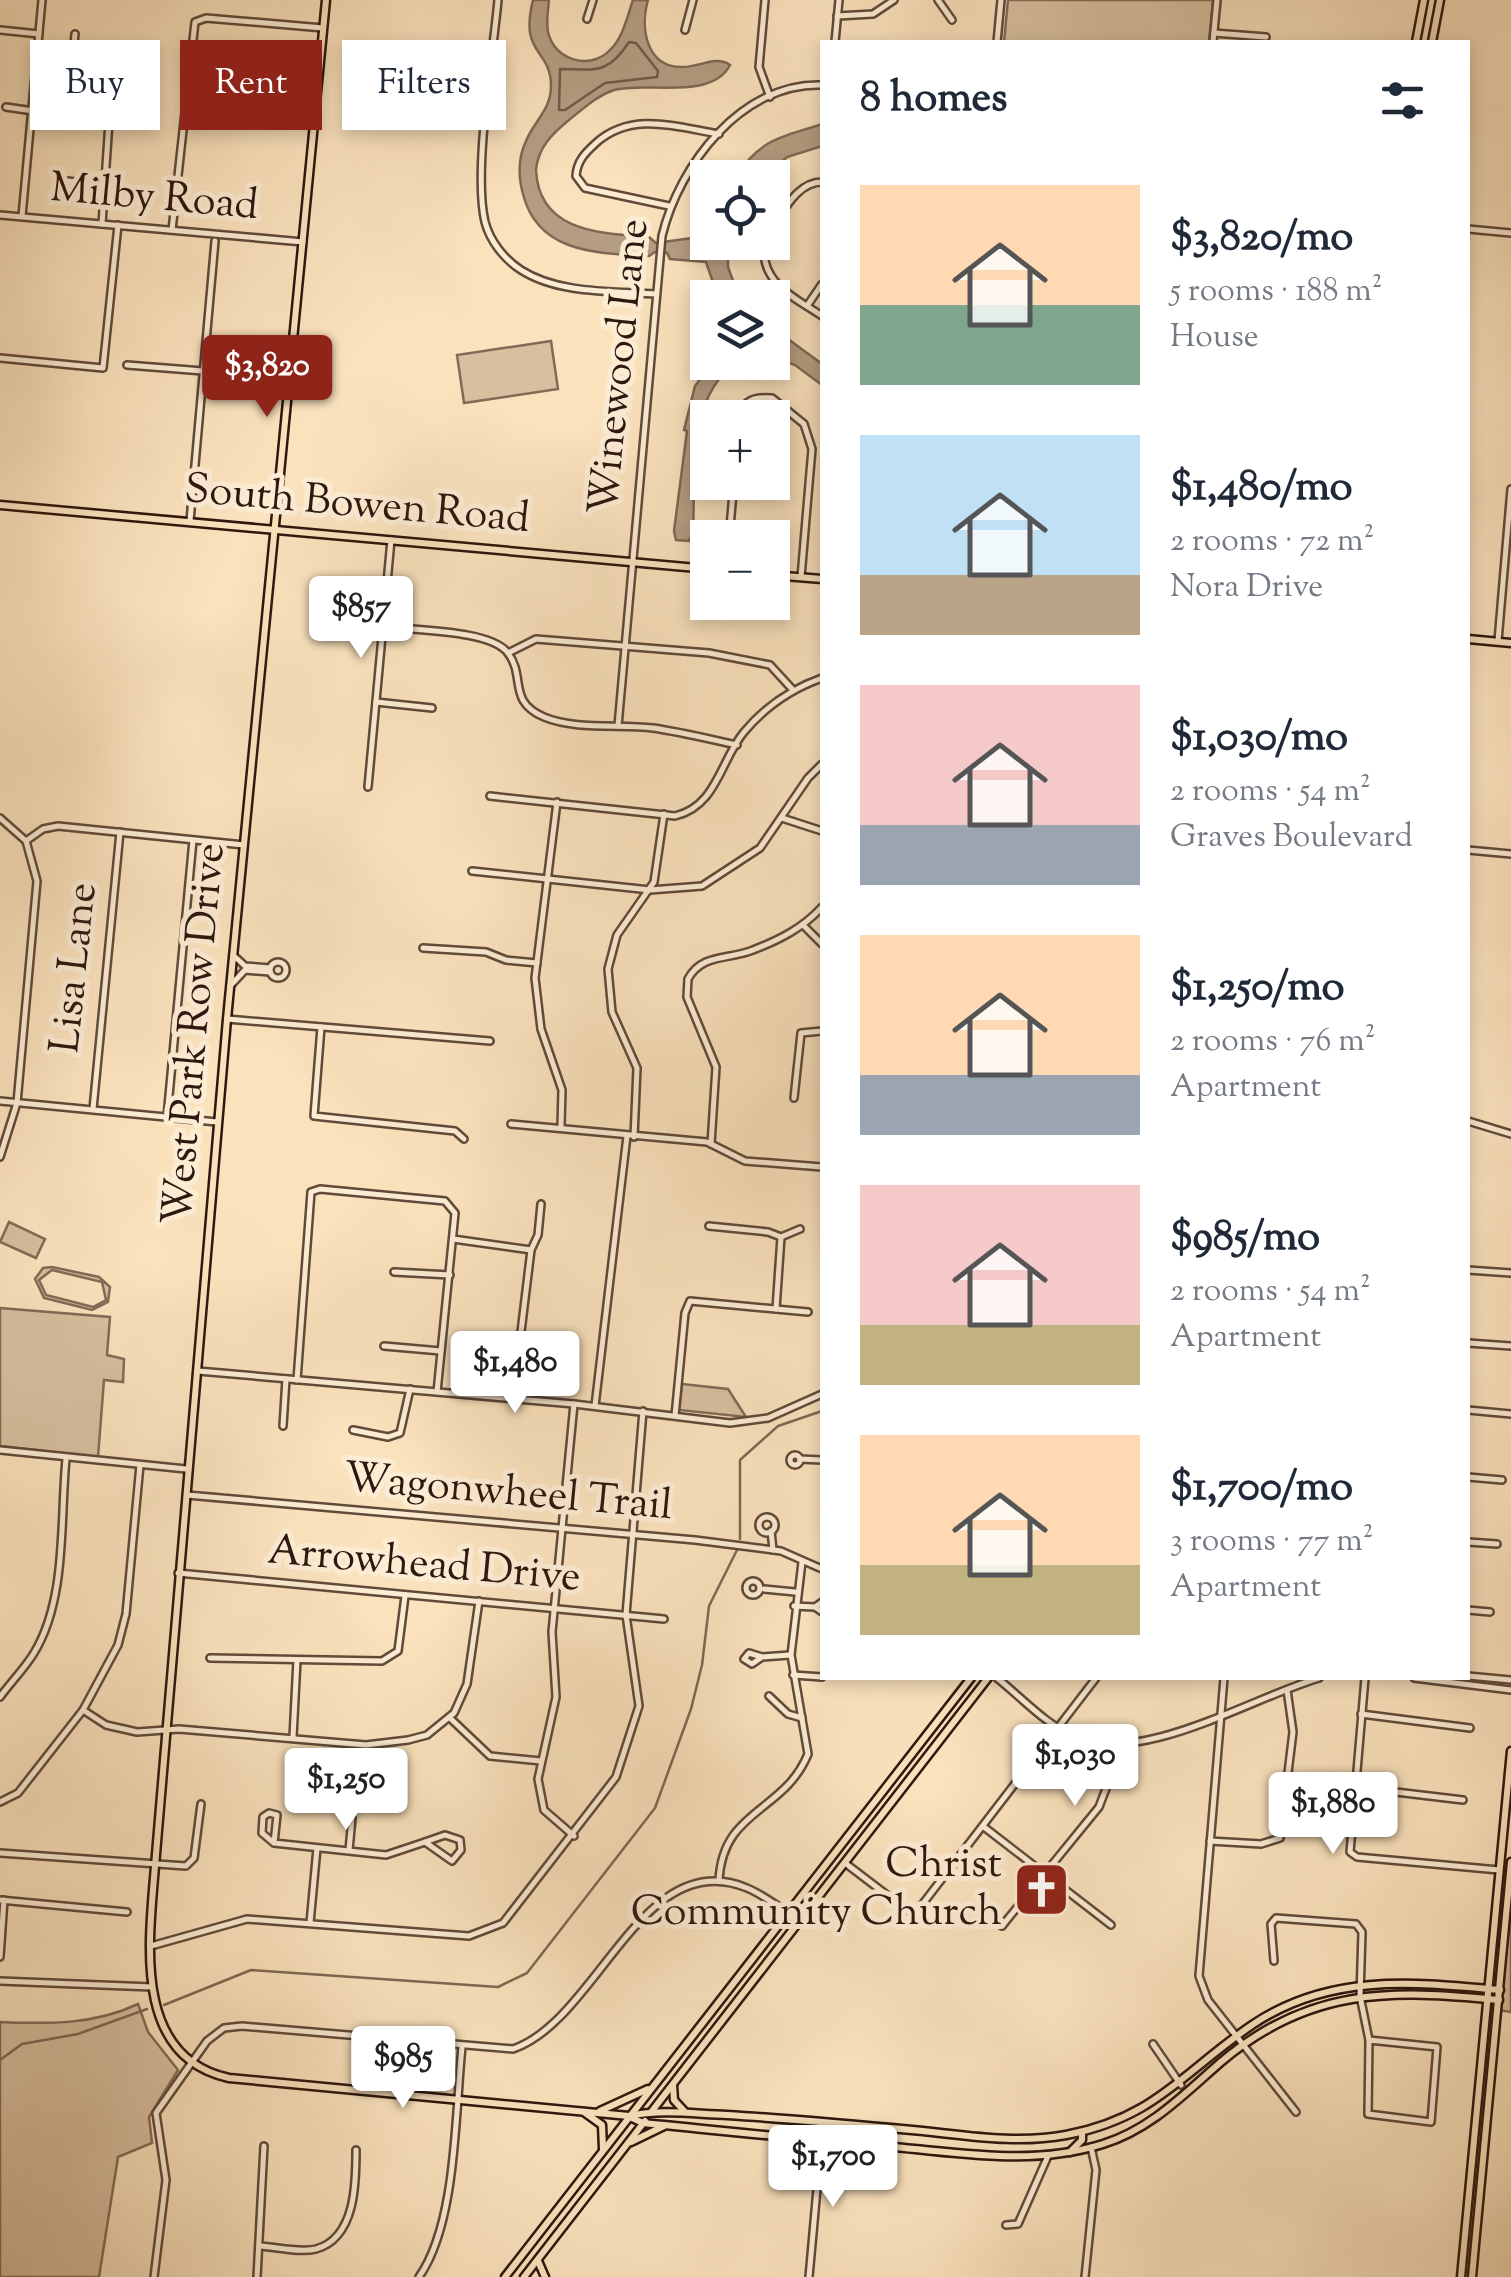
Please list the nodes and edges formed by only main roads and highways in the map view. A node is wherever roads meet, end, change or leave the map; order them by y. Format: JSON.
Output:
{"nodes":[{"id":1,"x":326,"y":0,"type":"edge"},
{"id":2,"x":1424,"y":0,"type":"edge"},
{"id":3,"x":1440,"y":0,"type":"edge"},
{"id":4,"x":1416,"y":40,"type":"edge"},
{"id":5,"x":1432,"y":40,"type":"edge"},
{"id":6,"x":0,"y":505,"type":"edge"},
{"id":7,"x":275,"y":530,"type":"junction"},
{"id":8,"x":690,"y":567,"type":"edge"},
{"id":9,"x":790,"y":577,"type":"edge"},
{"id":10,"x":820,"y":580,"type":"edge"},
{"id":11,"x":1470,"y":639,"type":"edge"},
{"id":12,"x":1511,"y":643,"type":"edge"},
{"id":13,"x":969,"y":1680,"type":"edge"},
{"id":14,"x":986,"y":1680,"type":"edge"},
{"id":15,"x":1511,"y":1751,"type":"edge"},
{"id":16,"x":1511,"y":1862,"type":"edge"},
{"id":17,"x":1510,"y":1871,"type":"edge"},
{"id":18,"x":1488,"y":1989,"type":"junction"},
{"id":19,"x":1500,"y":1990,"type":"junction"},
{"id":20,"x":1488,"y":1999,"type":"junction"},
{"id":21,"x":1499,"y":2000,"type":"junction"},
{"id":22,"x":672,"y":2085,"type":"junction"},
{"id":23,"x":653,"y":2086,"type":"junction"},
{"id":24,"x":583,"y":2111,"type":"junction"},
{"id":25,"x":652,"y":2111,"type":"junction"},
{"id":26,"x":595,"y":2112,"type":"junction"},
{"id":27,"x":686,"y":2113,"type":"junction"},
{"id":28,"x":629,"y":2116,"type":"junction"},
{"id":29,"x":736,"y":2116,"type":"junction"},
{"id":30,"x":643,"y":2123,"type":"junction"},
{"id":31,"x":667,"y":2125,"type":"junction"},
{"id":32,"x":920,"y":2131,"type":"junction"},
{"id":33,"x":734,"y":2132,"type":"junction"},
{"id":34,"x":1082,"y":2132,"type":"junction"},
{"id":35,"x":625,"y":2146,"type":"junction"},
{"id":36,"x":919,"y":2149,"type":"junction"},
{"id":37,"x":603,"y":2150,"type":"junction"},
{"id":38,"x":1069,"y":2153,"type":"junction"},
{"id":39,"x":538,"y":2260,"type":"junction"},
{"id":40,"x":505,"y":2277,"type":"edge"},
{"id":41,"x":524,"y":2277,"type":"edge"},
{"id":42,"x":544,"y":2277,"type":"edge"},
{"id":43,"x":1461,"y":2277,"type":"edge"},
{"id":44,"x":1472,"y":2277,"type":"edge"}],
"edges":[{"from":1,"to":7,"type":"main road","name":"West Park Row Drive"},
{"from":2,"to":4,"type":"main road"},
{"from":3,"to":5,"type":"main road"},
{"from":6,"to":7,"type":"main road","name":"South Bowen Road"},
{"from":7,"to":8,"type":"main road","name":"South Bowen Road"},
{"from":7,"to":24,"type":"main road","name":"West Park Row Drive"},
{"from":9,"to":10,"type":"main road"},
{"from":11,"to":12,"type":"main road"},
{"from":13,"to":23,"type":"main road"},
{"from":14,"to":22,"type":"main road"},
{"from":15,"to":18,"type":"main road"},
{"from":16,"to":17,"type":"main road"},
{"from":17,"to":19,"type":"main road"},
{"from":18,"to":19,"type":"main road"},
{"from":18,"to":20,"type":"main road"},
{"from":18,"to":34,"type":"main road"},
{"from":19,"to":21,"type":"main road"},
{"from":20,"to":21,"type":"main road"},
{"from":20,"to":38,"type":"main road"},
{"from":20,"to":43,"type":"main road"},
{"from":21,"to":44,"type":"main road"},
{"from":22,"to":25,"type":"main road"},
{"from":22,"to":27,"type":"main road"},
{"from":23,"to":26,"type":"main road"},
{"from":23,"to":28,"type":"main road"},
{"from":24,"to":26,"type":"main road"},
{"from":24,"to":37,"type":"main road"},
{"from":25,"to":27,"type":"main road"},
{"from":25,"to":28,"type":"main road"},
{"from":25,"to":30,"type":"main road"},
{"from":26,"to":28,"type":"main road"},
{"from":27,"to":29,"type":"main road"},
{"from":28,"to":30,"type":"main road"},
{"from":28,"to":37,"type":"main road"},
{"from":29,"to":32,"type":"main road"},
{"from":29,"to":33,"type":"main road"},
{"from":30,"to":31,"type":"main road"},
{"from":30,"to":35,"type":"main road"},
{"from":31,"to":33,"type":"main road"},
{"from":31,"to":35,"type":"main road"},
{"from":32,"to":34,"type":"main road"},
{"from":32,"to":36,"type":"main road"},
{"from":33,"to":36,"type":"main road"},
{"from":34,"to":38,"type":"main road"},
{"from":35,"to":39,"type":"main road"},
{"from":36,"to":38,"type":"main road"},
{"from":37,"to":40,"type":"main road"},
{"from":39,"to":41,"type":"main road"},
{"from":39,"to":42,"type":"main road"}]}
